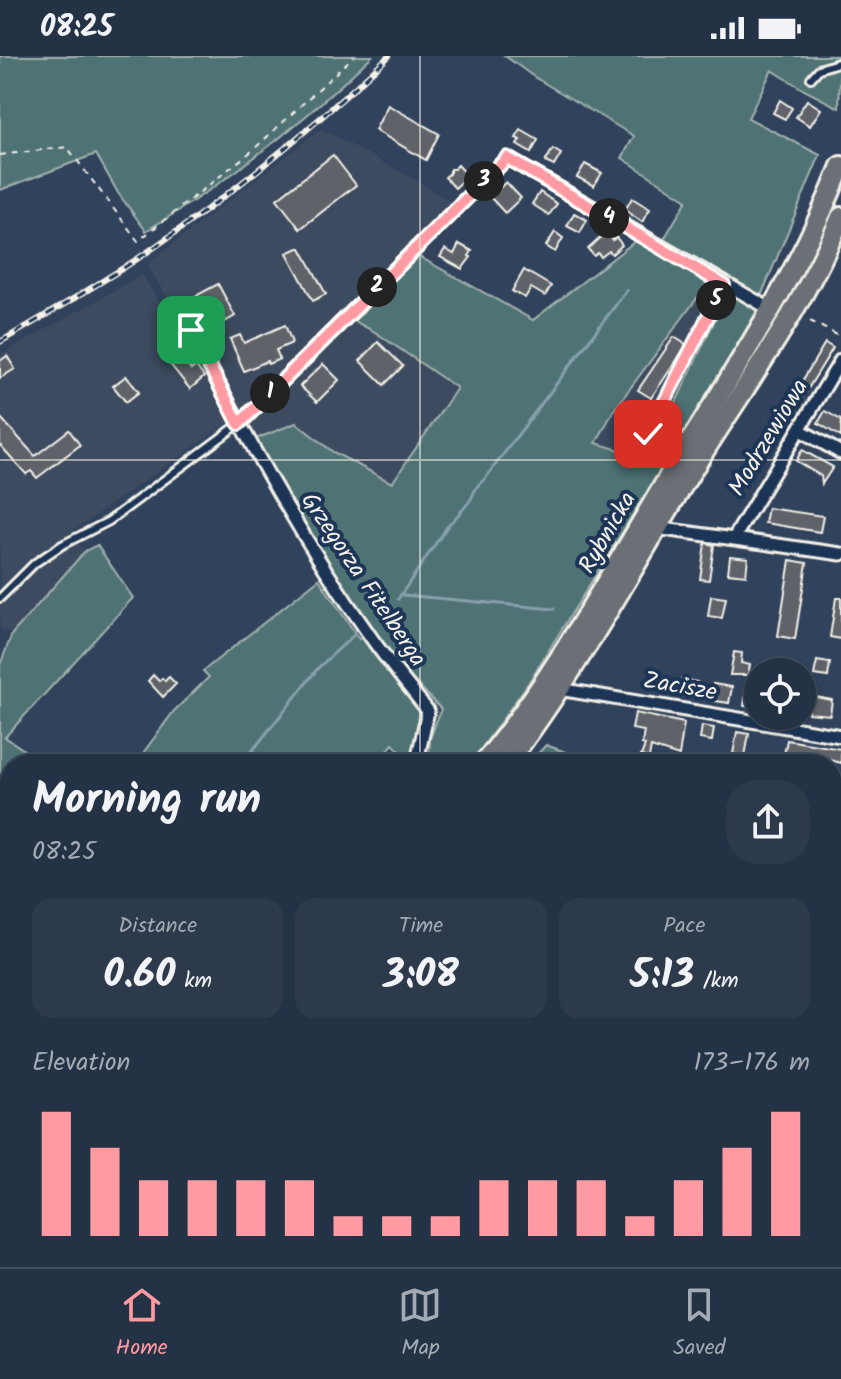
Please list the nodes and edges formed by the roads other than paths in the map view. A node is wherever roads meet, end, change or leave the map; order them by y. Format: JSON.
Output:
{"nodes":[{"id":1,"x":841,"y":62,"type":"edge"},
{"id":2,"x":811,"y":78,"type":"dead end"},
{"id":3,"x":841,"y":166,"type":"edge"},
{"id":4,"x":841,"y":217,"type":"edge"},
{"id":5,"x":724,"y":285,"type":"junction"},
{"id":6,"x":770,"y":309,"type":"junction"},
{"id":7,"x":191,"y":330,"type":"dead end"},
{"id":8,"x":841,"y":360,"type":"edge"},
{"id":9,"x":239,"y":424,"type":"junction"},
{"id":10,"x":800,"y":430,"type":"junction"},
{"id":11,"x":648,"y":434,"type":"dead end"},
{"id":12,"x":841,"y":453,"type":"edge"},
{"id":13,"x":656,"y":528,"type":"junction"},
{"id":14,"x":734,"y":538,"type":"junction"},
{"id":15,"x":841,"y":554,"type":"edge"},
{"id":16,"x":0,"y":598,"type":"edge"},
{"id":17,"x":558,"y":680,"type":"junction"},
{"id":18,"x":841,"y":736,"type":"edge"},
{"id":19,"x":420,"y":754,"type":"edge"},
{"id":20,"x":491,"y":754,"type":"edge"},
{"id":21,"x":512,"y":754,"type":"edge"}],
"edges":[{"from":1,"to":2,"type":"lane"},
{"from":3,"to":6,"type":"main road","name":"Rybnicka"},
{"from":4,"to":13,"type":"main road","name":"Rybnicka"},
{"from":5,"to":6,"type":"street"},
{"from":5,"to":9,"type":"street"},
{"from":5,"to":11,"type":"lane"},
{"from":6,"to":17,"type":"main road","name":"Rybnicka"},
{"from":7,"to":9,"type":"street","name":"Grzegorza Fitelberga"},
{"from":8,"to":10,"type":"street","name":"Modrzewiowa"},
{"from":9,"to":16,"type":"lane"},
{"from":9,"to":19,"type":"street","name":"Grzegorza Fitelberga"},
{"from":10,"to":12,"type":"street"},
{"from":10,"to":14,"type":"street","name":"Modrzewiowa"},
{"from":13,"to":14,"type":"street"},
{"from":13,"to":17,"type":"main road","name":"Rybnicka"},
{"from":14,"to":15,"type":"street"},
{"from":17,"to":18,"type":"street","name":"Zacisze"},
{"from":17,"to":20,"type":"main road"},
{"from":17,"to":21,"type":"main road"}]}
